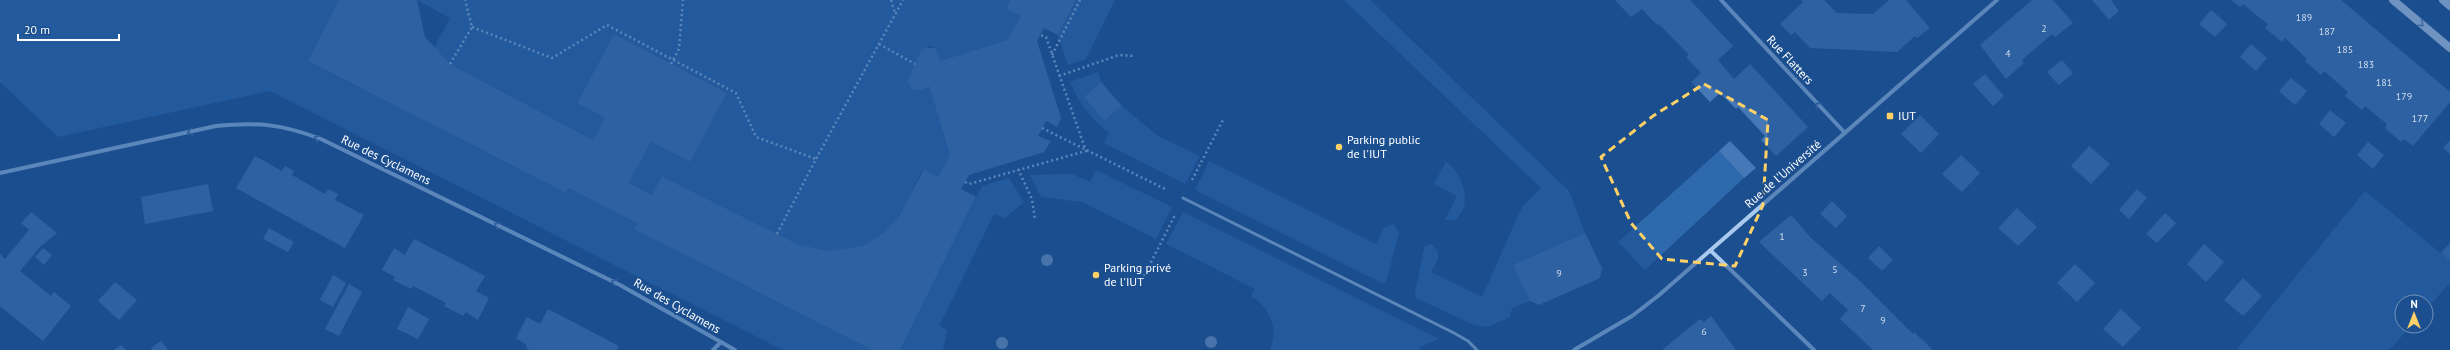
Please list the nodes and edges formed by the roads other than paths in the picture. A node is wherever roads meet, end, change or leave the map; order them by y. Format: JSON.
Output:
{"nodes":[{"id":1,"x":1721,"y":0,"type":"edge"},
{"id":2,"x":1997,"y":0,"type":"edge"},
{"id":3,"x":2393,"y":0,"type":"edge"},
{"id":4,"x":2443,"y":0,"type":"edge"},
{"id":5,"x":2450,"y":6,"type":"edge"},
{"id":6,"x":2450,"y":48,"type":"edge"},
{"id":7,"x":1845,"y":133,"type":"junction"},
{"id":8,"x":0,"y":173,"type":"edge"},
{"id":9,"x":1183,"y":198,"type":"road end"},
{"id":10,"x":1711,"y":251,"type":"junction"},
{"id":11,"x":721,"y":342,"type":"junction"},
{"id":12,"x":713,"y":350,"type":"edge"},
{"id":13,"x":735,"y":350,"type":"edge"},
{"id":14,"x":1477,"y":350,"type":"edge"},
{"id":15,"x":1574,"y":350,"type":"edge"},
{"id":16,"x":1814,"y":350,"type":"edge"}],
"edges":[{"from":7,"to":1,"type":"street","name":"Rue Flatters","one_way":true},
{"from":2,"to":7,"type":"street","name":"Rue de l'Université"},
{"from":3,"to":6,"type":"main road","one_way":true},
{"from":4,"to":5,"type":"main road"},
{"from":7,"to":10,"type":"street","name":"Rue de l'Université"},
{"from":11,"to":8,"type":"street","name":"Rue des Cyclamens","one_way":true},
{"from":9,"to":14,"type":"lane"},
{"from":10,"to":15,"type":"street","name":"Rue de l'Université"},
{"from":10,"to":16,"type":"street"},
{"from":11,"to":12,"type":"street"},
{"from":11,"to":13,"type":"street","name":"Rue des Cyclamens"}]}
